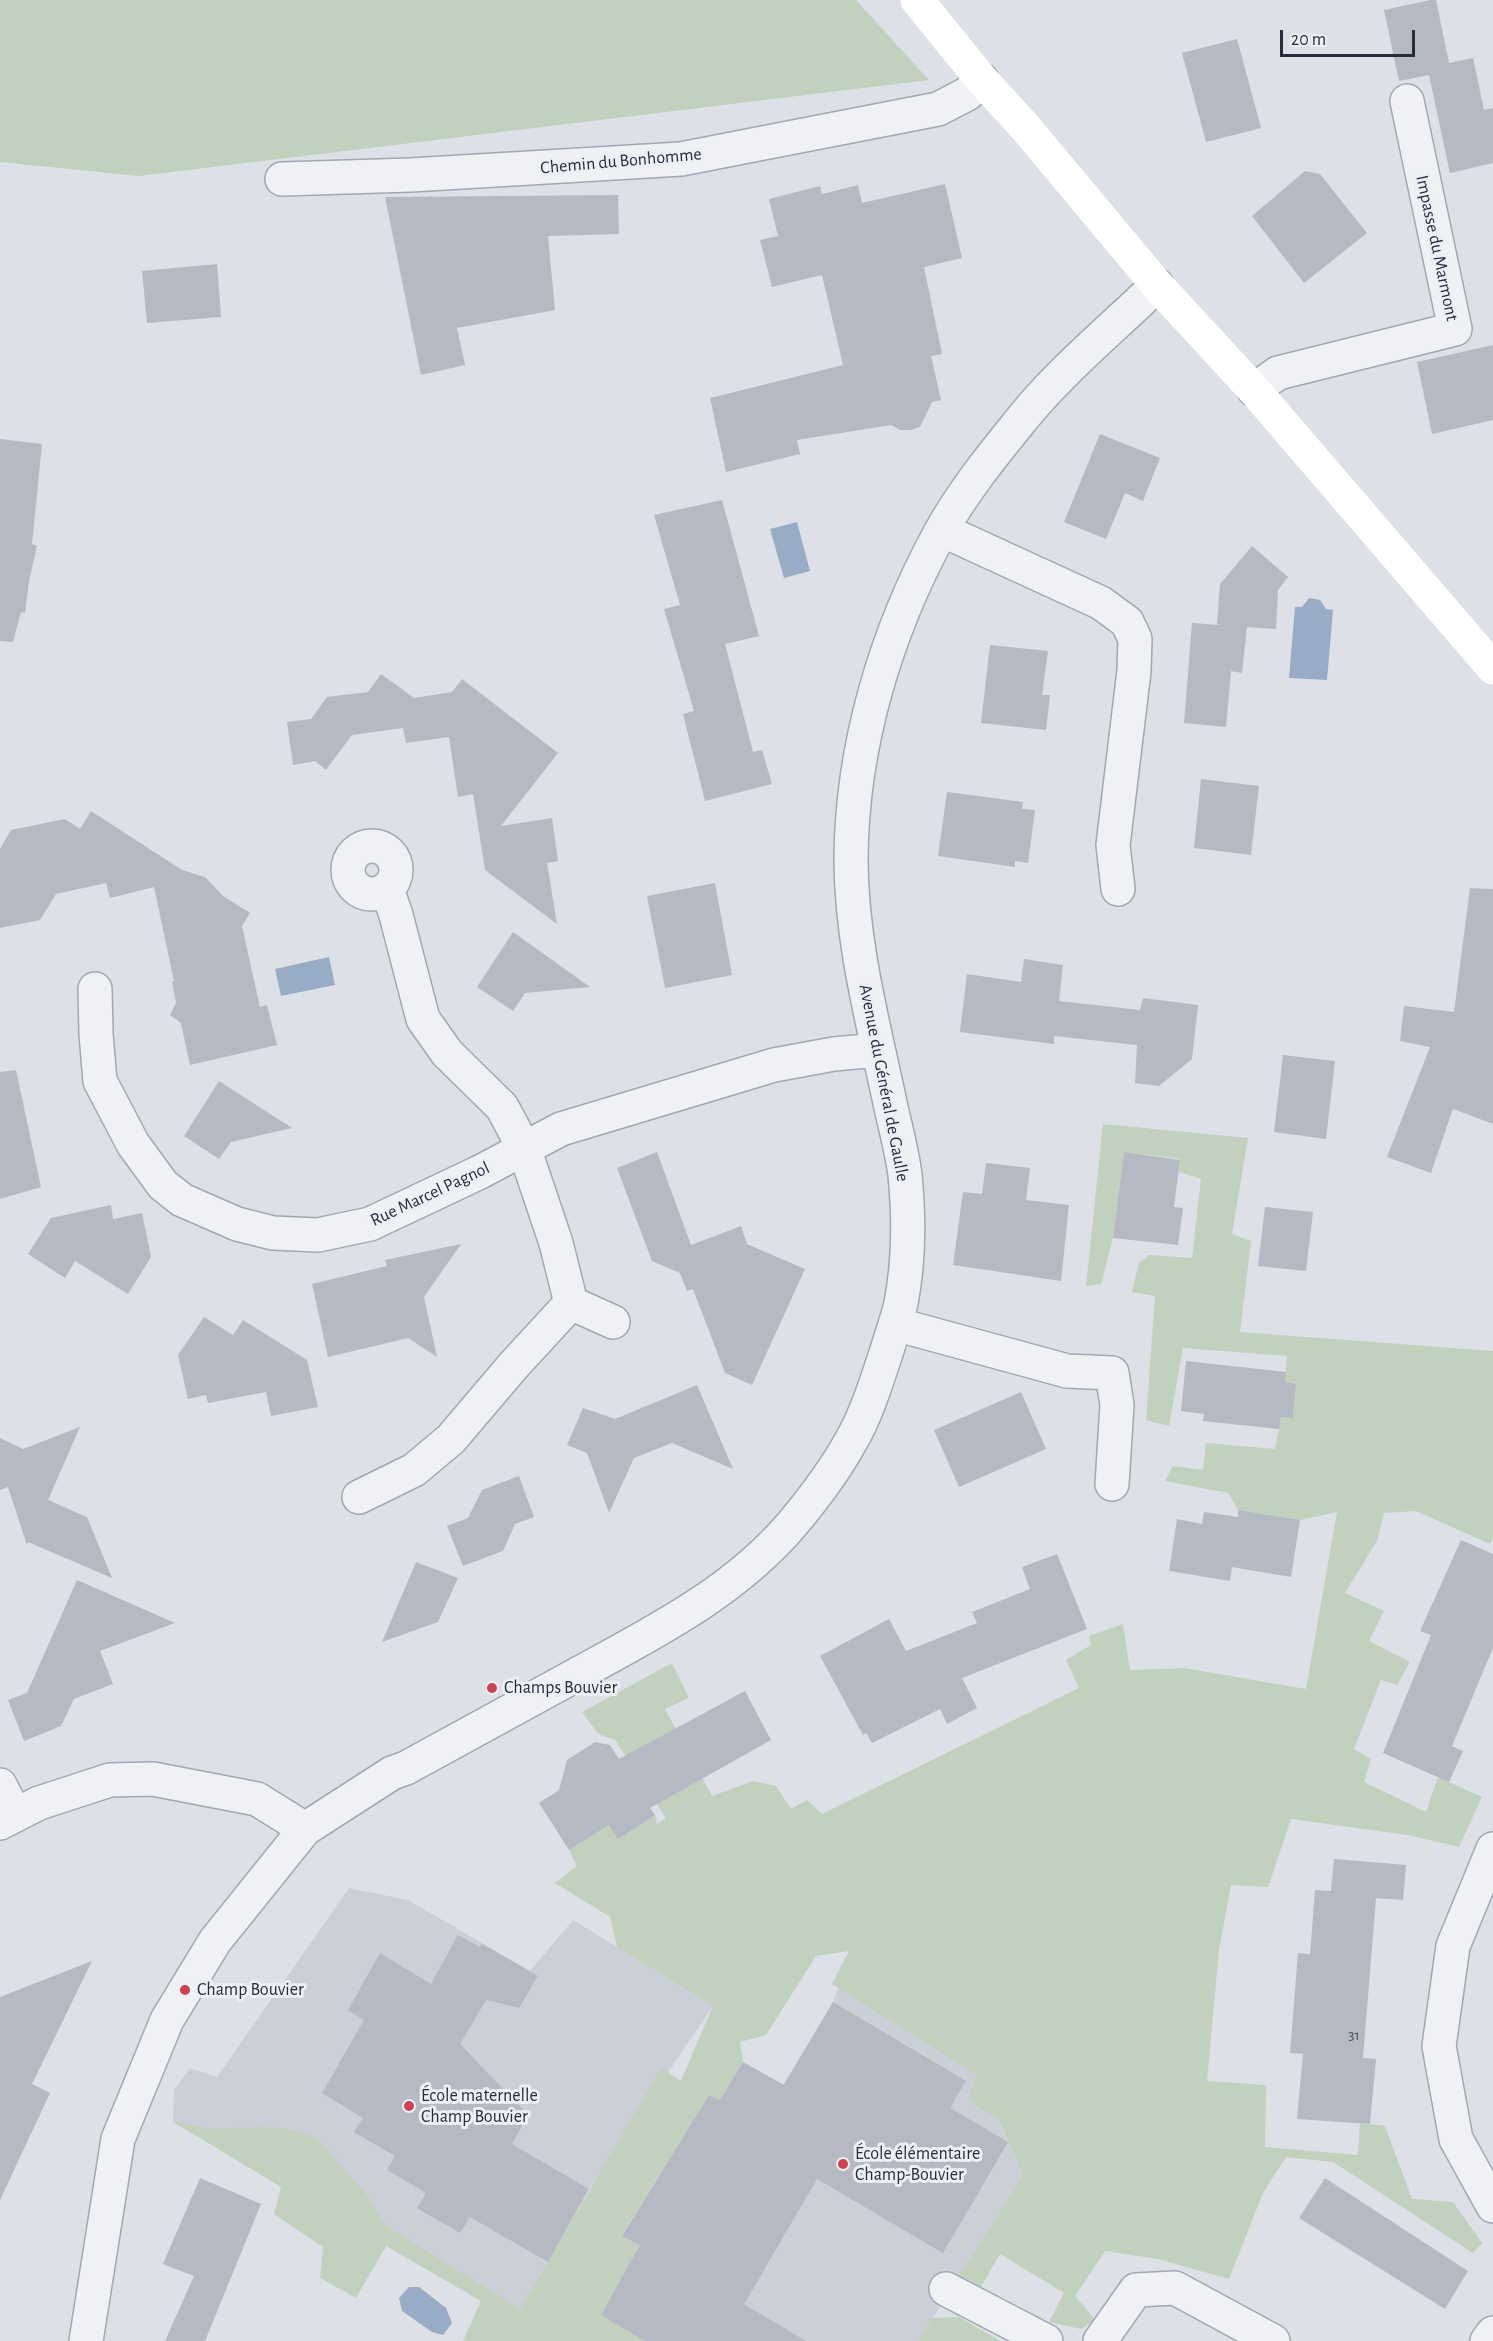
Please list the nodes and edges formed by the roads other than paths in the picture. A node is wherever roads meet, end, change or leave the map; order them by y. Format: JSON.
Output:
{"nodes":[{"id":1,"x":916,"y":0,"type":"edge"},
{"id":2,"x":982,"y":80,"type":"junction"},
{"id":3,"x":1407,"y":101,"type":"dead end"},
{"id":4,"x":282,"y":179,"type":"dead end"},
{"id":5,"x":1157,"y":285,"type":"junction"},
{"id":6,"x":1254,"y":390,"type":"junction"},
{"id":7,"x":942,"y":530,"type":"junction"},
{"id":8,"x":1493,"y":668,"type":"edge"},
{"id":9,"x":387,"y":889,"type":"dead end"},
{"id":10,"x":1118,"y":889,"type":"dead end"},
{"id":11,"x":95,"y":989,"type":"dead end"},
{"id":12,"x":878,"y":1050,"type":"junction"},
{"id":13,"x":524,"y":1148,"type":"junction"},
{"id":14,"x":571,"y":1303,"type":"junction"},
{"id":15,"x":613,"y":1322,"type":"dead end"},
{"id":16,"x":895,"y":1324,"type":"junction"},
{"id":17,"x":1112,"y":1484,"type":"dead end"},
{"id":18,"x":358,"y":1497,"type":"dead end"},
{"id":19,"x":0,"y":1785,"type":"edge"},
{"id":20,"x":8,"y":1819,"type":"edge"},
{"id":21,"x":305,"y":1829,"type":"junction"},
{"id":22,"x":1493,"y":1849,"type":"edge"},
{"id":23,"x":1493,"y":2206,"type":"edge"},
{"id":24,"x":946,"y":2289,"type":"dead end"},
{"id":25,"x":1493,"y":2333,"type":"edge"},
{"id":26,"x":86,"y":2341,"type":"edge"},
{"id":27,"x":1046,"y":2341,"type":"edge"},
{"id":28,"x":1100,"y":2341,"type":"edge"},
{"id":29,"x":1273,"y":2341,"type":"edge"},
{"id":30,"x":1487,"y":2341,"type":"edge"}],
"edges":[{"from":1,"to":2,"type":"street"},
{"from":2,"to":4,"type":"street","name":"Chemin du Bonhomme"},
{"from":2,"to":5,"type":"street"},
{"from":3,"to":6,"type":"street","name":"Impasse du Marmont"},
{"from":5,"to":6,"type":"street"},
{"from":5,"to":7,"type":"street","name":"Avenue du Général de Gaulle"},
{"from":6,"to":8,"type":"street"},
{"from":7,"to":10,"type":"street"},
{"from":7,"to":12,"type":"street","name":"Avenue du Général de Gaulle"},
{"from":9,"to":13,"type":"street"},
{"from":11,"to":13,"type":"street","name":"Rue Marcel Pagnol"},
{"from":12,"to":13,"type":"street","name":"Rue Marcel Pagnol"},
{"from":12,"to":16,"type":"street","name":"Avenue du Général de Gaulle"},
{"from":13,"to":14,"type":"street"},
{"from":14,"to":15,"type":"street"},
{"from":14,"to":18,"type":"street"},
{"from":16,"to":17,"type":"street"},
{"from":16,"to":21,"type":"street","name":"Avenue du Général de Gaulle"},
{"from":19,"to":20,"type":"street"},
{"from":20,"to":21,"type":"street"},
{"from":21,"to":26,"type":"street","name":"Avenue du Général de Gaulle"},
{"from":22,"to":23,"type":"street"},
{"from":24,"to":27,"type":"street"},
{"from":25,"to":30,"type":"street"},
{"from":28,"to":29,"type":"street"}]}
